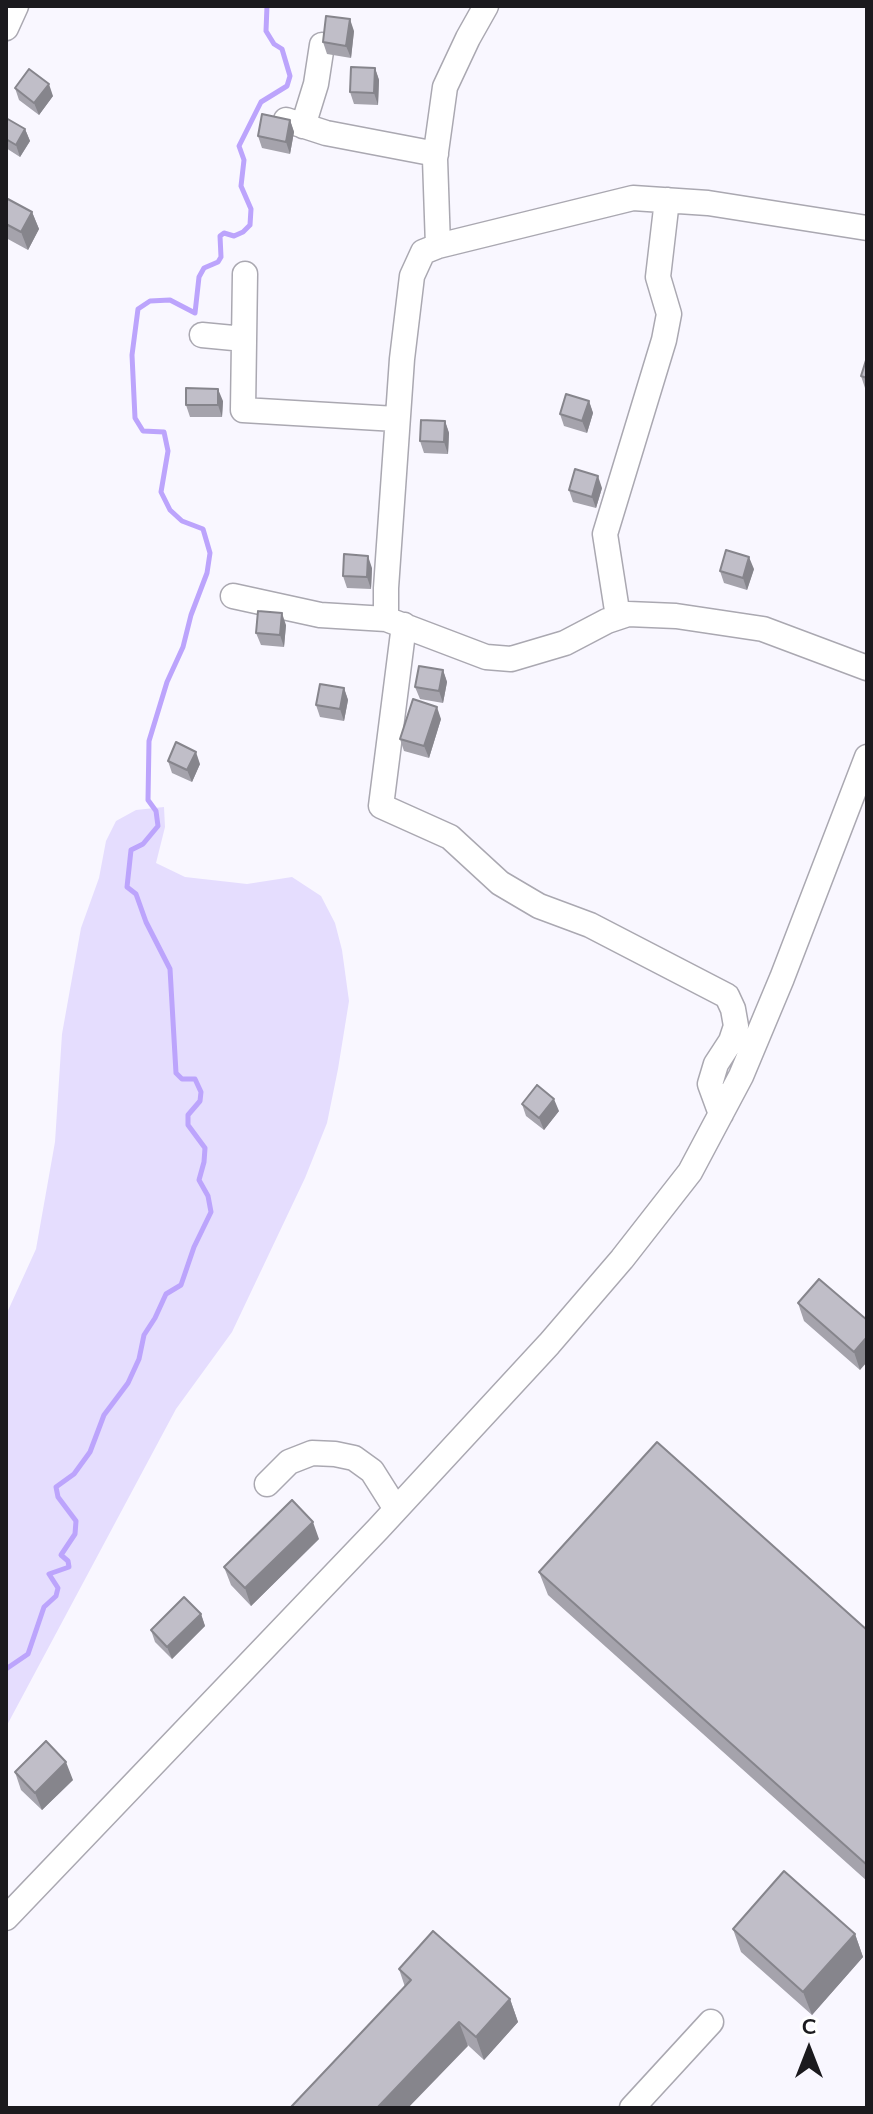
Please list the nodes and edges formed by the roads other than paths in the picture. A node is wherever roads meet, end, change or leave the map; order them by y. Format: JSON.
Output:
{"nodes":[{"id":1,"x":16,"y":6,"type":"edge"},
{"id":2,"x":486,"y":6,"type":"edge"},
{"id":3,"x":6,"y":28,"type":"edge"},
{"id":4,"x":322,"y":45,"type":"edge"},
{"id":5,"x":436,"y":154,"type":"junction"},
{"id":6,"x":667,"y":200,"type":"junction"},
{"id":7,"x":867,"y":228,"type":"edge"},
{"id":8,"x":438,"y":246,"type":"junction"},
{"id":9,"x":245,"y":274,"type":"dead end"},
{"id":10,"x":202,"y":335,"type":"dead end"},
{"id":11,"x":244,"y":339,"type":"junction"},
{"id":12,"x":396,"y":419,"type":"junction"},
{"id":13,"x":233,"y":596,"type":"dead end"},
{"id":14,"x":618,"y":617,"type":"junction"},
{"id":15,"x":395,"y":622,"type":"junction"},
{"id":16,"x":867,"y":668,"type":"edge"},
{"id":17,"x":867,"y":757,"type":"edge"},
{"id":18,"x":721,"y":1114,"type":"junction"},
{"id":19,"x":267,"y":1484,"type":"dead end"},
{"id":20,"x":396,"y":1509,"type":"junction"},
{"id":21,"x":6,"y":1918,"type":"edge"},
{"id":22,"x":711,"y":2022,"type":"dead end"},
{"id":23,"x":632,"y":2108,"type":"edge"}],
"edges":[{"from":1,"to":3,"type":"street"},
{"from":2,"to":5,"type":"street"},
{"from":4,"to":5,"type":"street"},
{"from":5,"to":8,"type":"street"},
{"from":6,"to":7,"type":"street"},
{"from":6,"to":8,"type":"street"},
{"from":6,"to":14,"type":"street"},
{"from":8,"to":12,"type":"street"},
{"from":9,"to":11,"type":"street"},
{"from":10,"to":11,"type":"street"},
{"from":11,"to":12,"type":"street"},
{"from":12,"to":15,"type":"street"},
{"from":13,"to":15,"type":"street"},
{"from":14,"to":15,"type":"street"},
{"from":14,"to":16,"type":"street"},
{"from":15,"to":18,"type":"street"},
{"from":17,"to":18,"type":"street"},
{"from":18,"to":20,"type":"street"},
{"from":19,"to":20,"type":"street"},
{"from":20,"to":21,"type":"street"},
{"from":22,"to":23,"type":"street"}]}
